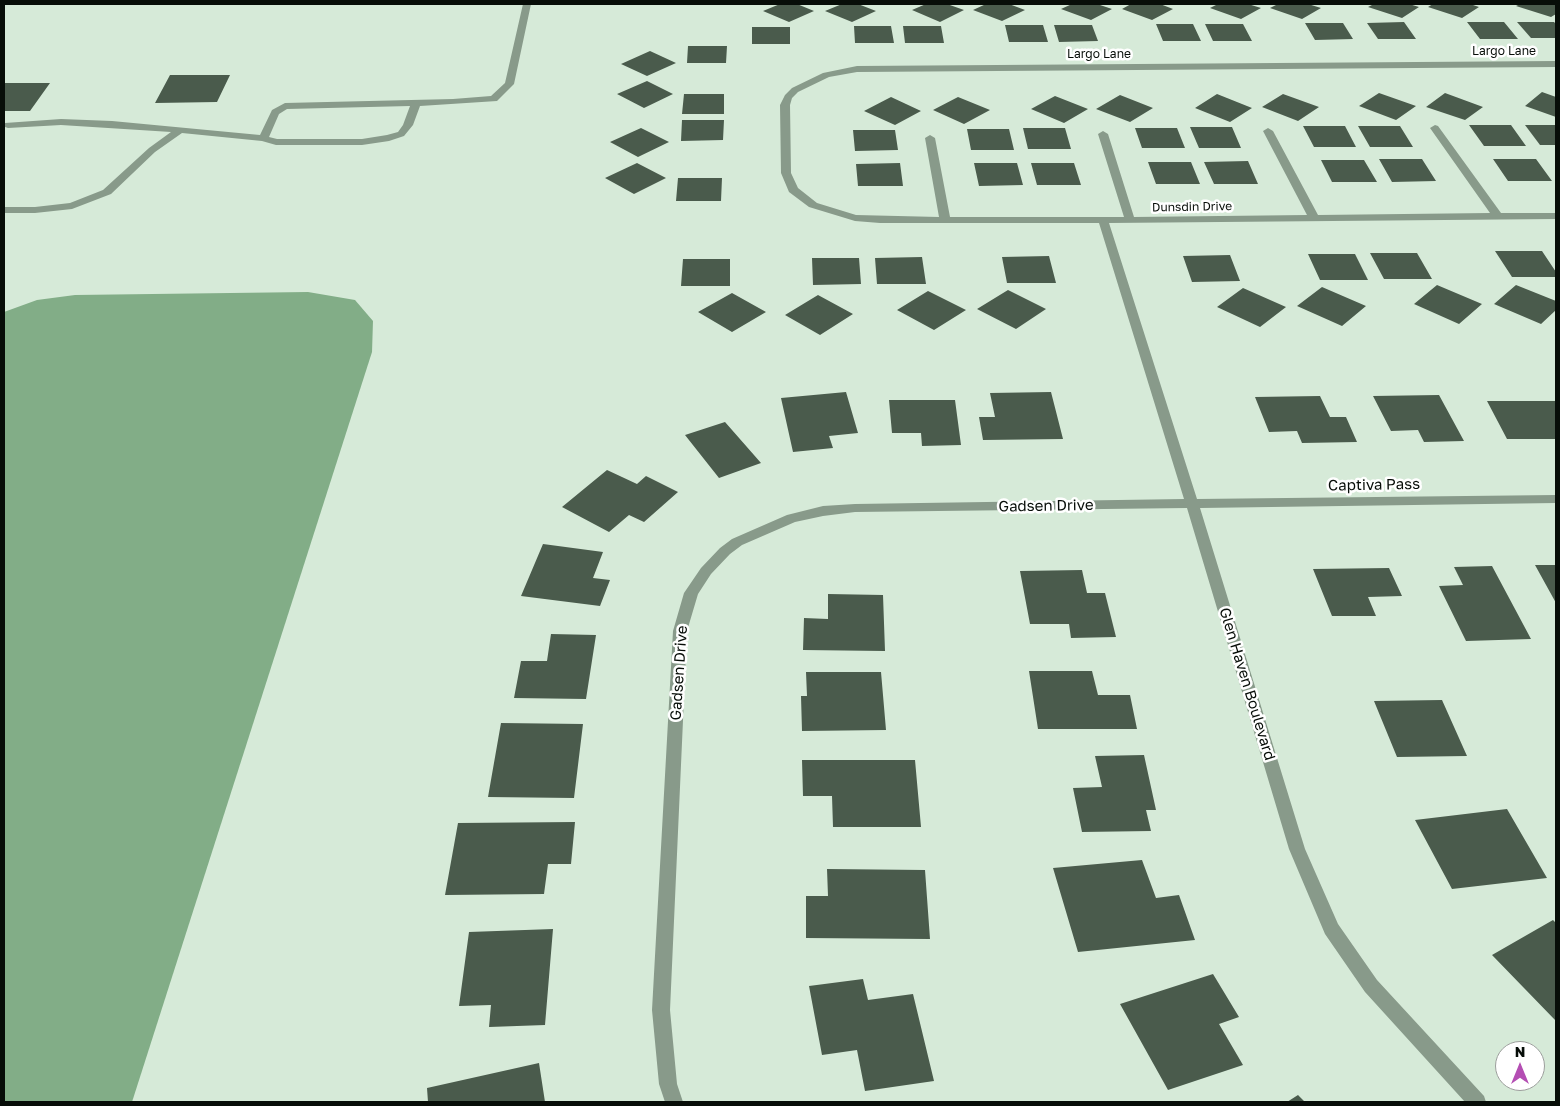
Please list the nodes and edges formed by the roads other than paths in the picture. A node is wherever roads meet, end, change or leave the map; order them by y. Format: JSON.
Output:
{"nodes":[{"id":1,"x":527,"y":4,"type":"edge"},
{"id":2,"x":1556,"y":64,"type":"edge"},
{"id":3,"x":416,"y":103,"type":"junction"},
{"id":4,"x":8,"y":124,"type":"dead end"},
{"id":5,"x":1435,"y":128,"type":"dead end"},
{"id":6,"x":182,"y":129,"type":"junction"},
{"id":7,"x":1268,"y":131,"type":"dead end"},
{"id":8,"x":1104,"y":134,"type":"dead end"},
{"id":9,"x":263,"y":138,"type":"junction"},
{"id":10,"x":930,"y":138,"type":"dead end"},
{"id":11,"x":4,"y":210,"type":"edge"},
{"id":12,"x":830,"y":211,"type":"joint"},
{"id":13,"x":1556,"y":216,"type":"edge"},
{"id":14,"x":1498,"y":217,"type":"junction"},
{"id":15,"x":1314,"y":218,"type":"junction"},
{"id":16,"x":944,"y":220,"type":"junction"},
{"id":17,"x":1103,"y":220,"type":"junction"},
{"id":18,"x":1130,"y":220,"type":"junction"},
{"id":19,"x":1556,"y":499,"type":"edge"},
{"id":20,"x":1192,"y":504,"type":"junction"},
{"id":21,"x":674,"y":1102,"type":"edge"},
{"id":22,"x":1477,"y":1102,"type":"edge"}],
"edges":[{"from":1,"to":3,"type":"street"},
{"from":2,"to":12,"type":"street","name":"Largo Lane"},
{"from":3,"to":9,"type":"street"},
{"from":3,"to":9,"type":"street"},
{"from":4,"to":6,"type":"street"},
{"from":5,"to":14,"type":"street"},
{"from":6,"to":9,"type":"street"},
{"from":6,"to":11,"type":"street"},
{"from":7,"to":15,"type":"street"},
{"from":8,"to":18,"type":"street"},
{"from":10,"to":16,"type":"street"},
{"from":12,"to":16,"type":"street","name":"Dunsdin Drive"},
{"from":13,"to":14,"type":"street","name":"Dunsdin Drive"},
{"from":14,"to":15,"type":"street","name":"Dunsdin Drive"},
{"from":15,"to":18,"type":"street","name":"Dunsdin Drive"},
{"from":16,"to":17,"type":"street","name":"Dunsdin Drive"},
{"from":17,"to":18,"type":"street","name":"Dunsdin Drive"},
{"from":17,"to":20,"type":"street","name":"Glen Haven Boulevard"},
{"from":19,"to":20,"type":"street","name":"Captiva Pass"},
{"from":20,"to":21,"type":"street","name":"Gadsen Drive"},
{"from":20,"to":22,"type":"street","name":"Glen Haven Boulevard"}]}
